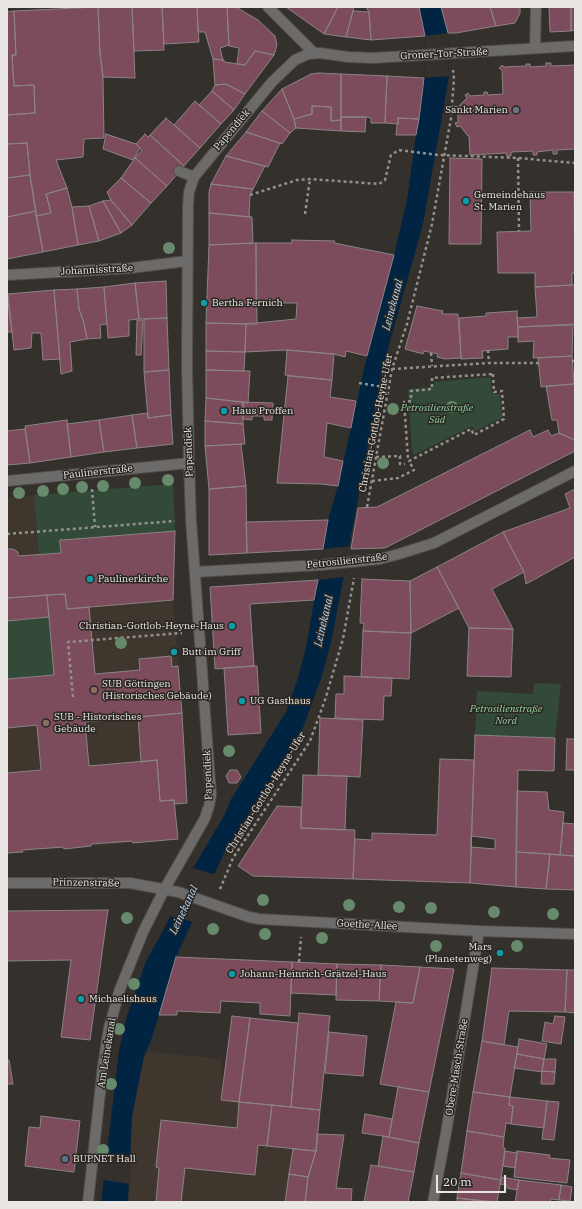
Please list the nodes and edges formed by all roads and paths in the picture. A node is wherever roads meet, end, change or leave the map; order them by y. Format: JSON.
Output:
{"nodes":[{"id":1,"x":268,"y":7,"type":"edge"},
{"id":2,"x":536,"y":7,"type":"edge"},
{"id":3,"x":575,"y":46,"type":"edge"},
{"id":4,"x":535,"y":48,"type":"junction"},
{"id":5,"x":314,"y":53,"type":"junction"},
{"id":6,"x":450,"y":53,"type":"junction"},
{"id":7,"x":444,"y":155,"type":"junction"},
{"id":8,"x":518,"y":158,"type":"junction"},
{"id":9,"x":575,"y":163,"type":"edge"},
{"id":10,"x":179,"y":171,"type":"dead end"},
{"id":11,"x":194,"y":177,"type":"junction"},
{"id":12,"x":310,"y":179,"type":"junction"},
{"id":13,"x":250,"y":194,"type":"dead end"},
{"id":14,"x":305,"y":214,"type":"dead end"},
{"id":15,"x":519,"y":231,"type":"dead end"},
{"id":16,"x":187,"y":261,"type":"junction"},
{"id":17,"x":7,"y":275,"type":"edge"},
{"id":18,"x":488,"y":350,"type":"dead end"},
{"id":19,"x":431,"y":353,"type":"dead end"},
{"id":20,"x":489,"y":363,"type":"junction"},
{"id":21,"x":539,"y":363,"type":"dead end"},
{"id":22,"x":432,"y":366,"type":"junction"},
{"id":23,"x":392,"y":369,"type":"junction"},
{"id":24,"x":359,"y":383,"type":"dead end"},
{"id":25,"x":390,"y":388,"type":"junction"},
{"id":26,"x":376,"y":457,"type":"junction"},
{"id":27,"x":410,"y":461,"type":"junction"},
{"id":28,"x":189,"y":463,"type":"junction"},
{"id":29,"x":405,"y":464,"type":"dead end"},
{"id":30,"x":575,"y":471,"type":"edge"},
{"id":31,"x":91,"y":472,"type":"junction"},
{"id":32,"x":7,"y":480,"type":"edge"},
{"id":33,"x":372,"y":481,"type":"junction"},
{"id":34,"x":367,"y":508,"type":"dead end"},
{"id":35,"x":170,"y":521,"type":"dead end"},
{"id":36,"x":95,"y":527,"type":"junction"},
{"id":37,"x":7,"y":534,"type":"edge"},
{"id":38,"x":352,"y":562,"type":"junction"},
{"id":39,"x":195,"y":572,"type":"junction"},
{"id":40,"x":199,"y":632,"type":"junction"},
{"id":41,"x":73,"y":697,"type":"dead end"},
{"id":42,"x":7,"y":883,"type":"edge"},
{"id":43,"x":164,"y":890,"type":"junction"},
{"id":44,"x":209,"y":903,"type":"junction"},
{"id":45,"x":302,"y":921,"type":"junction"},
{"id":46,"x":479,"y":931,"type":"junction"},
{"id":47,"x":575,"y":934,"type":"edge"},
{"id":48,"x":298,"y":962,"type":"dead end"},
{"id":49,"x":88,"y":1202,"type":"edge"},
{"id":50,"x":433,"y":1202,"type":"edge"}],
"edges":[{"from":1,"to":5,"type":"street"},
{"from":2,"to":4,"type":"street"},
{"from":3,"to":4,"type":"street","name":"Groner-Tor-Straße"},
{"from":4,"to":6,"type":"street","name":"Groner-Tor-Straße"},
{"from":5,"to":6,"type":"street","name":"Groner-Tor-Straße"},
{"from":5,"to":11,"type":"street","name":"Papendiek"},
{"from":6,"to":7,"type":"path","name":"Christian-Gottlob-Heyne-Ufer"},
{"from":7,"to":8,"type":"path"},
{"from":7,"to":12,"type":"path"},
{"from":7,"to":23,"type":"path","name":"Christian-Gottlob-Heyne-Ufer"},
{"from":8,"to":9,"type":"path"},
{"from":8,"to":15,"type":"path"},
{"from":10,"to":11,"type":"street"},
{"from":11,"to":16,"type":"street","name":"Papendiek"},
{"from":12,"to":13,"type":"path"},
{"from":12,"to":14,"type":"path"},
{"from":16,"to":17,"type":"street","name":"Johannisstraße"},
{"from":16,"to":28,"type":"street","name":"Papendiek"},
{"from":18,"to":20,"type":"path"},
{"from":19,"to":22,"type":"path"},
{"from":20,"to":21,"type":"path"},
{"from":20,"to":22,"type":"path"},
{"from":22,"to":23,"type":"path"},
{"from":23,"to":25,"type":"path","name":"Christian-Gottlob-Heyne-Ufer"},
{"from":24,"to":25,"type":"path"},
{"from":25,"to":26,"type":"path","name":"Christian-Gottlob-Heyne-Ufer"},
{"from":26,"to":29,"type":"path"},
{"from":26,"to":33,"type":"path","name":"Christian-Gottlob-Heyne-Ufer"},
{"from":27,"to":27,"type":"path"},
{"from":27,"to":33,"type":"path"},
{"from":28,"to":31,"type":"street","name":"Paulinerstraße"},
{"from":28,"to":39,"type":"street","name":"Papendiek"},
{"from":30,"to":38,"type":"street","name":"Petrosilienstraße"},
{"from":31,"to":32,"type":"street","name":"Paulinerstraße"},
{"from":31,"to":36,"type":"path"},
{"from":33,"to":34,"type":"path","name":"Christian-Gottlob-Heyne-Ufer"},
{"from":35,"to":36,"type":"path"},
{"from":36,"to":37,"type":"path"},
{"from":38,"to":39,"type":"street","name":"Petrosilienstraße"},
{"from":38,"to":44,"type":"path","name":"Christian-Gottlob-Heyne-Ufer"},
{"from":39,"to":40,"type":"street","name":"Papendiek"},
{"from":40,"to":41,"type":"path"},
{"from":40,"to":43,"type":"street","name":"Papendiek"},
{"from":42,"to":43,"type":"street","name":"Prinzenstraße"},
{"from":43,"to":44,"type":"street","name":"Goethe-Allee"},
{"from":43,"to":49,"type":"street","name":"Am Leinekanal"},
{"from":44,"to":45,"type":"street","name":"Goethe-Allee"},
{"from":45,"to":46,"type":"street","name":"Goethe-Allee"},
{"from":45,"to":48,"type":"path"},
{"from":46,"to":47,"type":"street","name":"Goethe-Allee"},
{"from":46,"to":50,"type":"street","name":"Obere-Masch-Straße"}]}
